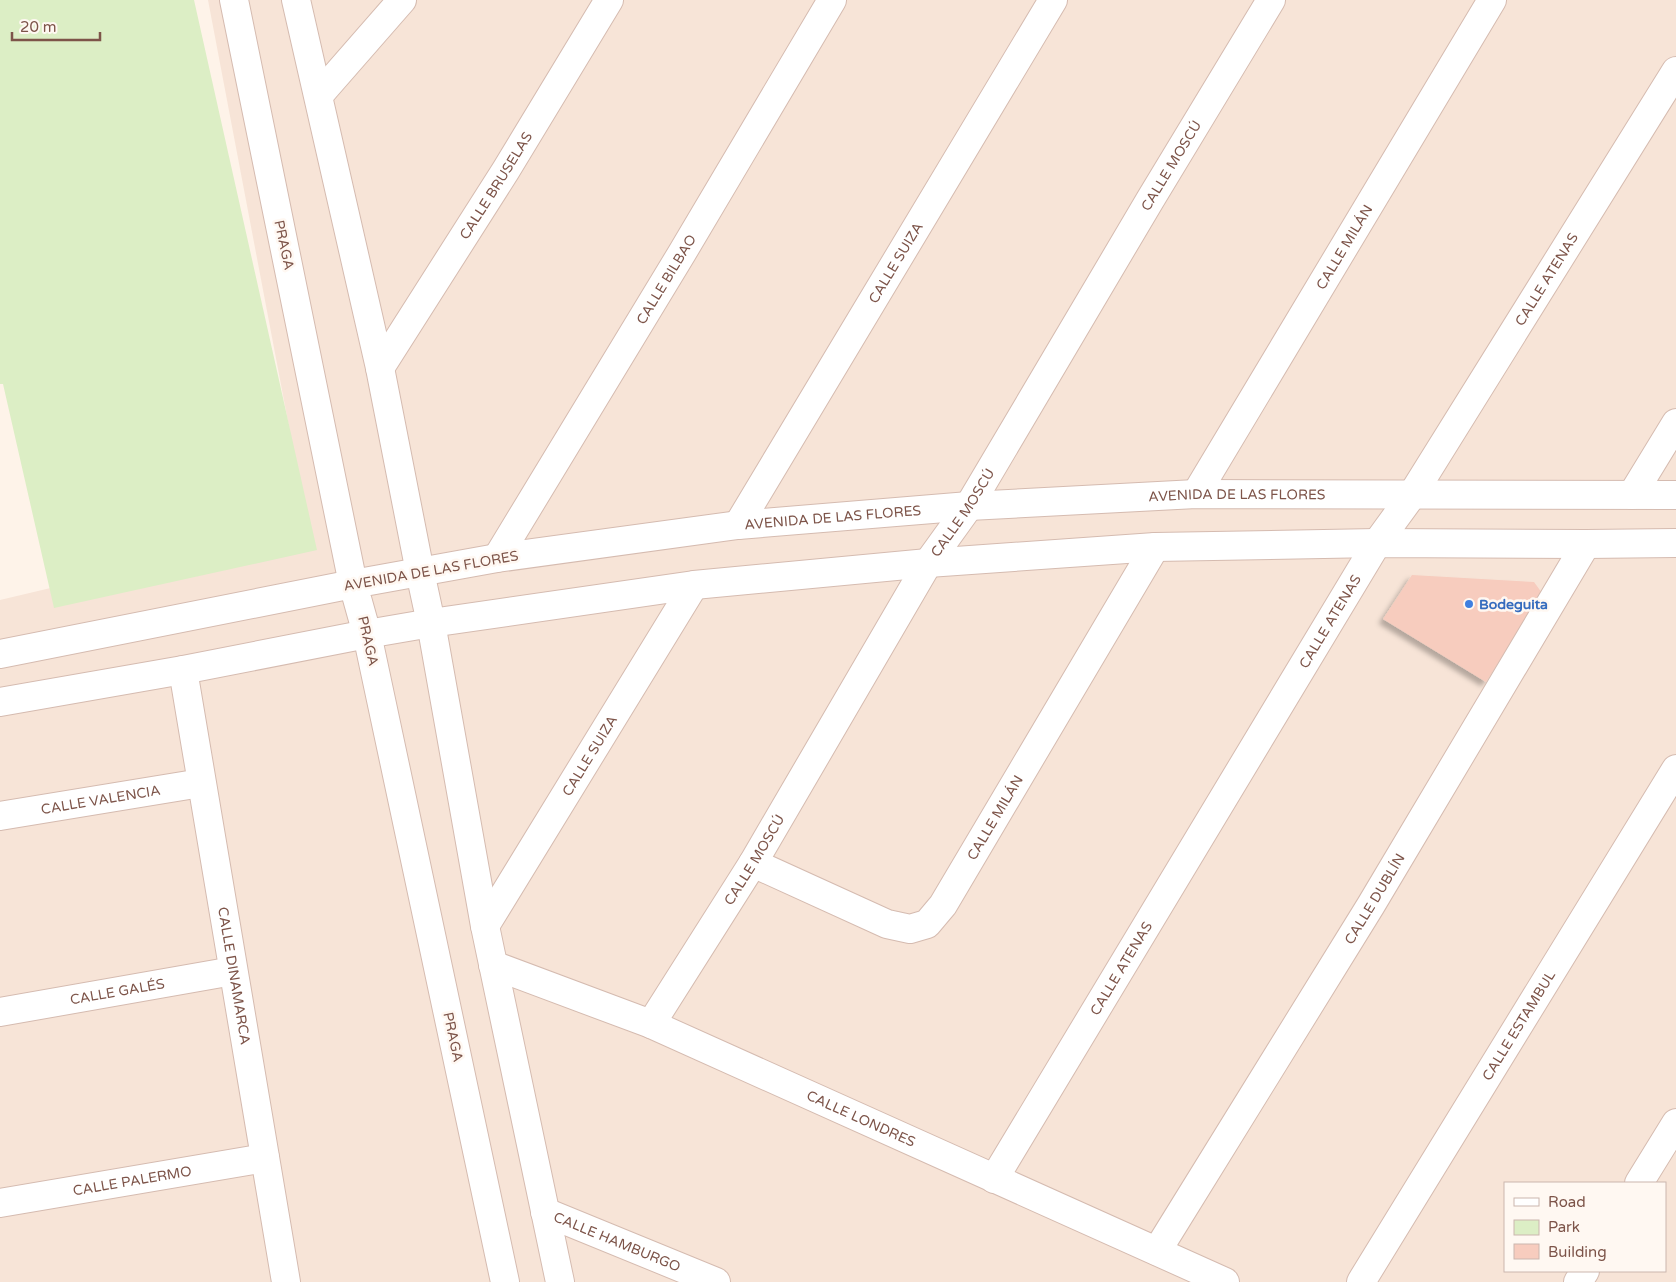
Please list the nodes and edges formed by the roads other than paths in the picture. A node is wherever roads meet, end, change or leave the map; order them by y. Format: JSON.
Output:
{"nodes":[{"id":1,"x":234,"y":0,"type":"edge"},
{"id":2,"x":296,"y":0,"type":"edge"},
{"id":3,"x":402,"y":0,"type":"edge"},
{"id":4,"x":609,"y":0,"type":"edge"},
{"id":5,"x":832,"y":0,"type":"edge"},
{"id":6,"x":1053,"y":0,"type":"edge"},
{"id":7,"x":1272,"y":0,"type":"edge"},
{"id":8,"x":1492,"y":0,"type":"edge"},
{"id":9,"x":1676,"y":71,"type":"edge"},
{"id":10,"x":319,"y":95,"type":"junction"},
{"id":11,"x":380,"y":368,"type":"junction"},
{"id":12,"x":1676,"y":423,"type":"edge"},
{"id":13,"x":1196,"y":494,"type":"junction"},
{"id":14,"x":1412,"y":495,"type":"junction"},
{"id":15,"x":1632,"y":495,"type":"junction"},
{"id":16,"x":1676,"y":495,"type":"edge"},
{"id":17,"x":969,"y":506,"type":"junction"},
{"id":18,"x":738,"y":526,"type":"junction"},
{"id":19,"x":1377,"y":543,"type":"junction"},
{"id":20,"x":1676,"y":543,"type":"edge"},
{"id":21,"x":1586,"y":544,"type":"junction"},
{"id":22,"x":1155,"y":546,"type":"junction"},
{"id":23,"x":497,"y":558,"type":"junction"},
{"id":24,"x":928,"y":563,"type":"junction"},
{"id":25,"x":420,"y":572,"type":"junction"},
{"id":26,"x":354,"y":584,"type":"junction"},
{"id":27,"x":694,"y":585,"type":"junction"},
{"id":28,"x":431,"y":623,"type":"junction"},
{"id":29,"x":367,"y":634,"type":"junction"},
{"id":30,"x":0,"y":654,"type":"edge"},
{"id":31,"x":183,"y":670,"type":"junction"},
{"id":32,"x":0,"y":702,"type":"edge"},
{"id":33,"x":1676,"y":770,"type":"edge"},
{"id":34,"x":201,"y":782,"type":"junction"},
{"id":35,"x":0,"y":816,"type":"edge"},
{"id":36,"x":753,"y":863,"type":"junction"},
{"id":37,"x":485,"y":926,"type":"junction"},
{"id":38,"x":493,"y":965,"type":"junction"},
{"id":39,"x":233,"y":971,"type":"junction"},
{"id":40,"x":0,"y":1012,"type":"edge"},
{"id":41,"x":651,"y":1024,"type":"junction"},
{"id":42,"x":1676,"y":1123,"type":"edge"},
{"id":43,"x":264,"y":1158,"type":"junction"},
{"id":44,"x":994,"y":1179,"type":"junction"},
{"id":45,"x":1640,"y":1182,"type":"edge"},
{"id":46,"x":0,"y":1203,"type":"edge"},
{"id":47,"x":545,"y":1212,"type":"junction"},
{"id":48,"x":1157,"y":1251,"type":"junction"},
{"id":49,"x":286,"y":1282,"type":"edge"},
{"id":50,"x":505,"y":1282,"type":"edge"},
{"id":51,"x":560,"y":1282,"type":"edge"},
{"id":52,"x":716,"y":1282,"type":"edge"},
{"id":53,"x":1225,"y":1282,"type":"edge"},
{"id":54,"x":1360,"y":1282,"type":"edge"}],
"edges":[{"from":1,"to":26,"type":"street","name":"PRAGA"},
{"from":2,"to":10,"type":"street"},
{"from":3,"to":10,"type":"street"},
{"from":4,"to":11,"type":"street","name":"CALLE BRUSELAS"},
{"from":5,"to":23,"type":"street","name":"CALLE BILBAO"},
{"from":6,"to":18,"type":"street","name":"CALLE SUIZA"},
{"from":7,"to":17,"type":"street","name":"CALLE MOSCÚ"},
{"from":8,"to":13,"type":"street","name":"CALLE MILÁN"},
{"from":9,"to":14,"type":"street","name":"CALLE ATENAS"},
{"from":10,"to":11,"type":"street"},
{"from":11,"to":25,"type":"street"},
{"from":12,"to":15,"type":"street"},
{"from":13,"to":14,"type":"street","name":"AVENIDA DE LAS FLORES"},
{"from":13,"to":17,"type":"street","name":"AVENIDA DE LAS FLORES"},
{"from":14,"to":15,"type":"street","name":"AVENIDA DE LAS FLORES"},
{"from":14,"to":19,"type":"street","name":"CALLE ATENAS"},
{"from":15,"to":16,"type":"street","name":"AVENIDA DE LAS FLORES"},
{"from":17,"to":18,"type":"street","name":"AVENIDA DE LAS FLORES"},
{"from":17,"to":24,"type":"street","name":"CALLE MOSCÚ"},
{"from":18,"to":23,"type":"street","name":"AVENIDA DE LAS FLORES"},
{"from":19,"to":21,"type":"street"},
{"from":19,"to":22,"type":"street"},
{"from":19,"to":44,"type":"street","name":"CALLE ATENAS"},
{"from":20,"to":21,"type":"street"},
{"from":21,"to":48,"type":"street","name":"CALLE DUBLÍN"},
{"from":22,"to":24,"type":"street"},
{"from":22,"to":36,"type":"street","name":"CALLE MILÁN"},
{"from":23,"to":25,"type":"street","name":"AVENIDA DE LAS FLORES"},
{"from":24,"to":27,"type":"street"},
{"from":24,"to":36,"type":"street","name":"CALLE MOSCÚ"},
{"from":25,"to":26,"type":"street","name":"AVENIDA DE LAS FLORES"},
{"from":25,"to":28,"type":"street"},
{"from":26,"to":29,"type":"street","name":"PRAGA"},
{"from":26,"to":30,"type":"street","name":"AVENIDA DE LAS FLORES"},
{"from":27,"to":28,"type":"street"},
{"from":27,"to":37,"type":"street","name":"CALLE SUIZA"},
{"from":28,"to":29,"type":"street"},
{"from":28,"to":37,"type":"street"},
{"from":29,"to":31,"type":"street"},
{"from":29,"to":50,"type":"street","name":"PRAGA"},
{"from":31,"to":32,"type":"street"},
{"from":31,"to":34,"type":"street","name":"CALLE DINAMARCA"},
{"from":33,"to":54,"type":"street","name":"CALLE ESTAMBUL"},
{"from":34,"to":35,"type":"street","name":"CALLE VALENCIA"},
{"from":34,"to":39,"type":"street","name":"CALLE DINAMARCA"},
{"from":36,"to":41,"type":"street","name":"CALLE MOSCÚ"},
{"from":37,"to":38,"type":"street"},
{"from":38,"to":41,"type":"street","name":"CALLE LONDRES"},
{"from":38,"to":47,"type":"street"},
{"from":39,"to":40,"type":"street","name":"CALLE GALÉS"},
{"from":39,"to":43,"type":"street","name":"CALLE DINAMARCA"},
{"from":41,"to":44,"type":"street","name":"CALLE LONDRES"},
{"from":42,"to":45,"type":"street"},
{"from":43,"to":46,"type":"street","name":"CALLE PALERMO"},
{"from":43,"to":49,"type":"street","name":"CALLE DINAMARCA"},
{"from":44,"to":48,"type":"street","name":"CALLE LONDRES"},
{"from":47,"to":51,"type":"street"},
{"from":47,"to":52,"type":"street","name":"CALLE HAMBURGO"},
{"from":48,"to":53,"type":"street","name":"CALLE LONDRES"}]}
